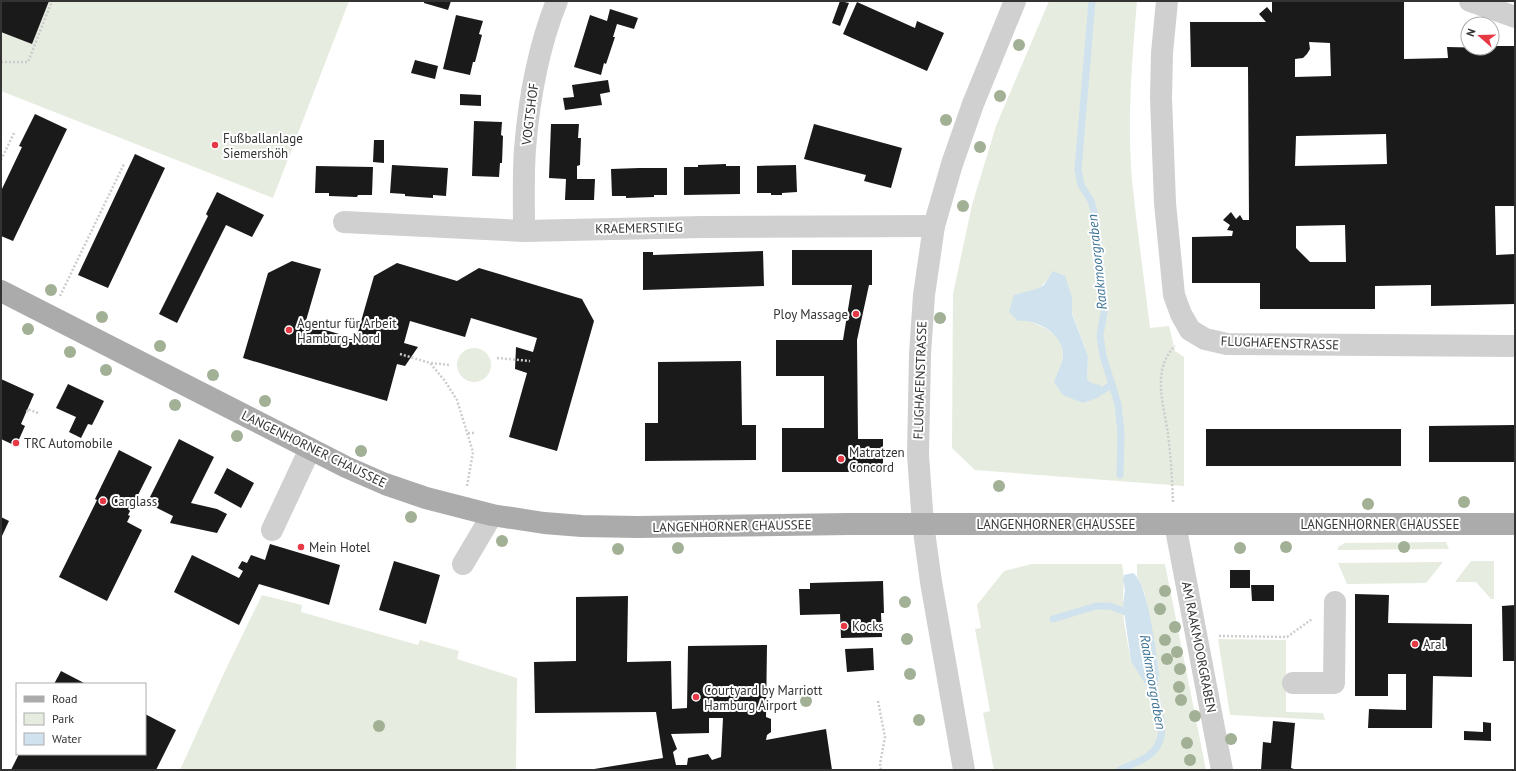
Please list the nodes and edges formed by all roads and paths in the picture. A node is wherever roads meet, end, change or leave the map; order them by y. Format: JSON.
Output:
{"nodes":[{"id":1,"x":52,"y":1,"type":"edge"},
{"id":2,"x":557,"y":1,"type":"edge"},
{"id":3,"x":1167,"y":1,"type":"edge"},
{"id":4,"x":1470,"y":1,"type":"edge"},
{"id":5,"x":1008,"y":3,"type":"edge"},
{"id":6,"x":1515,"y":17,"type":"edge"},
{"id":7,"x":1,"y":62,"type":"edge"},
{"id":8,"x":14,"y":133,"type":"dead end"},
{"id":9,"x":1,"y":160,"type":"edge"},
{"id":10,"x":124,"y":164,"type":"dead end"},
{"id":11,"x":344,"y":222,"type":"dead end"},
{"id":12,"x":934,"y":226,"type":"junction"},
{"id":13,"x":524,"y":231,"type":"junction"},
{"id":14,"x":1,"y":291,"type":"edge"},
{"id":15,"x":51,"y":316,"type":"junction"},
{"id":16,"x":1190,"y":330,"type":"junction"},
{"id":17,"x":1515,"y":346,"type":"edge"},
{"id":18,"x":400,"y":354,"type":"dead end"},
{"id":19,"x":497,"y":358,"type":"dead end"},
{"id":20,"x":530,"y":362,"type":"dead end"},
{"id":21,"x":430,"y":363,"type":"junction"},
{"id":22,"x":450,"y":365,"type":"dead end"},
{"id":23,"x":27,"y":412,"type":"dead end"},
{"id":24,"x":38,"y":413,"type":"dead end"},
{"id":25,"x":468,"y":433,"type":"junction"},
{"id":26,"x":475,"y":433,"type":"dead end"},
{"id":27,"x":310,"y":449,"type":"junction"},
{"id":28,"x":468,"y":481,"type":"dead end"},
{"id":29,"x":492,"y":515,"type":"junction"},
{"id":30,"x":924,"y":524,"type":"junction"},
{"id":31,"x":1175,"y":524,"type":"junction"},
{"id":32,"x":1515,"y":524,"type":"edge"},
{"id":33,"x":272,"y":530,"type":"dead end"},
{"id":34,"x":463,"y":564,"type":"dead end"},
{"id":35,"x":1335,"y":602,"type":"joint"},
{"id":36,"x":1196,"y":636,"type":"junction"},
{"id":37,"x":1293,"y":683,"type":"dead end"},
{"id":38,"x":878,"y":701,"type":"dead end"},
{"id":39,"x":881,"y":770,"type":"edge"},
{"id":40,"x":964,"y":770,"type":"edge"},
{"id":41,"x":1222,"y":770,"type":"edge"}],
"edges":[{"from":1,"to":7,"type":"path"},
{"from":2,"to":13,"type":"street","name":"VOGTSHOF"},
{"from":3,"to":16,"type":"street"},
{"from":4,"to":6,"type":"street"},
{"from":5,"to":12,"type":"street","name":"FLUGHAFENSTRASSE"},
{"from":8,"to":9,"type":"path"},
{"from":10,"to":15,"type":"path"},
{"from":11,"to":13,"type":"street","name":"KRAEMERSTIEG"},
{"from":12,"to":13,"type":"street","name":"KRAEMERSTIEG"},
{"from":12,"to":30,"type":"street","name":"FLUGHAFENSTRASSE"},
{"from":14,"to":15,"type":"main road","name":"LANGENHORNER CHAUSSEE"},
{"from":15,"to":27,"type":"main road","name":"LANGENHORNER CHAUSSEE"},
{"from":16,"to":17,"type":"street","name":"FLUGHAFENSTRASSE"},
{"from":16,"to":31,"type":"path"},
{"from":18,"to":21,"type":"path"},
{"from":19,"to":20,"type":"path"},
{"from":21,"to":22,"type":"path"},
{"from":21,"to":25,"type":"path"},
{"from":23,"to":24,"type":"path"},
{"from":25,"to":26,"type":"path"},
{"from":25,"to":28,"type":"path"},
{"from":27,"to":29,"type":"main road","name":"LANGENHORNER CHAUSSEE"},
{"from":27,"to":33,"type":"street"},
{"from":29,"to":30,"type":"main road","name":"LANGENHORNER CHAUSSEE"},
{"from":29,"to":34,"type":"street"},
{"from":30,"to":31,"type":"main road","name":"LANGENHORNER CHAUSSEE"},
{"from":30,"to":40,"type":"street","name":"FLUGHAFENSTRASSE"},
{"from":31,"to":32,"type":"main road","name":"LANGENHORNER CHAUSSEE"},
{"from":31,"to":36,"type":"street","name":"AM RAAKMOORGRABEN"},
{"from":35,"to":36,"type":"path"},
{"from":35,"to":37,"type":"street"},
{"from":36,"to":41,"type":"street","name":"AM RAAKMOORGRABEN"},
{"from":38,"to":39,"type":"path"}]}
